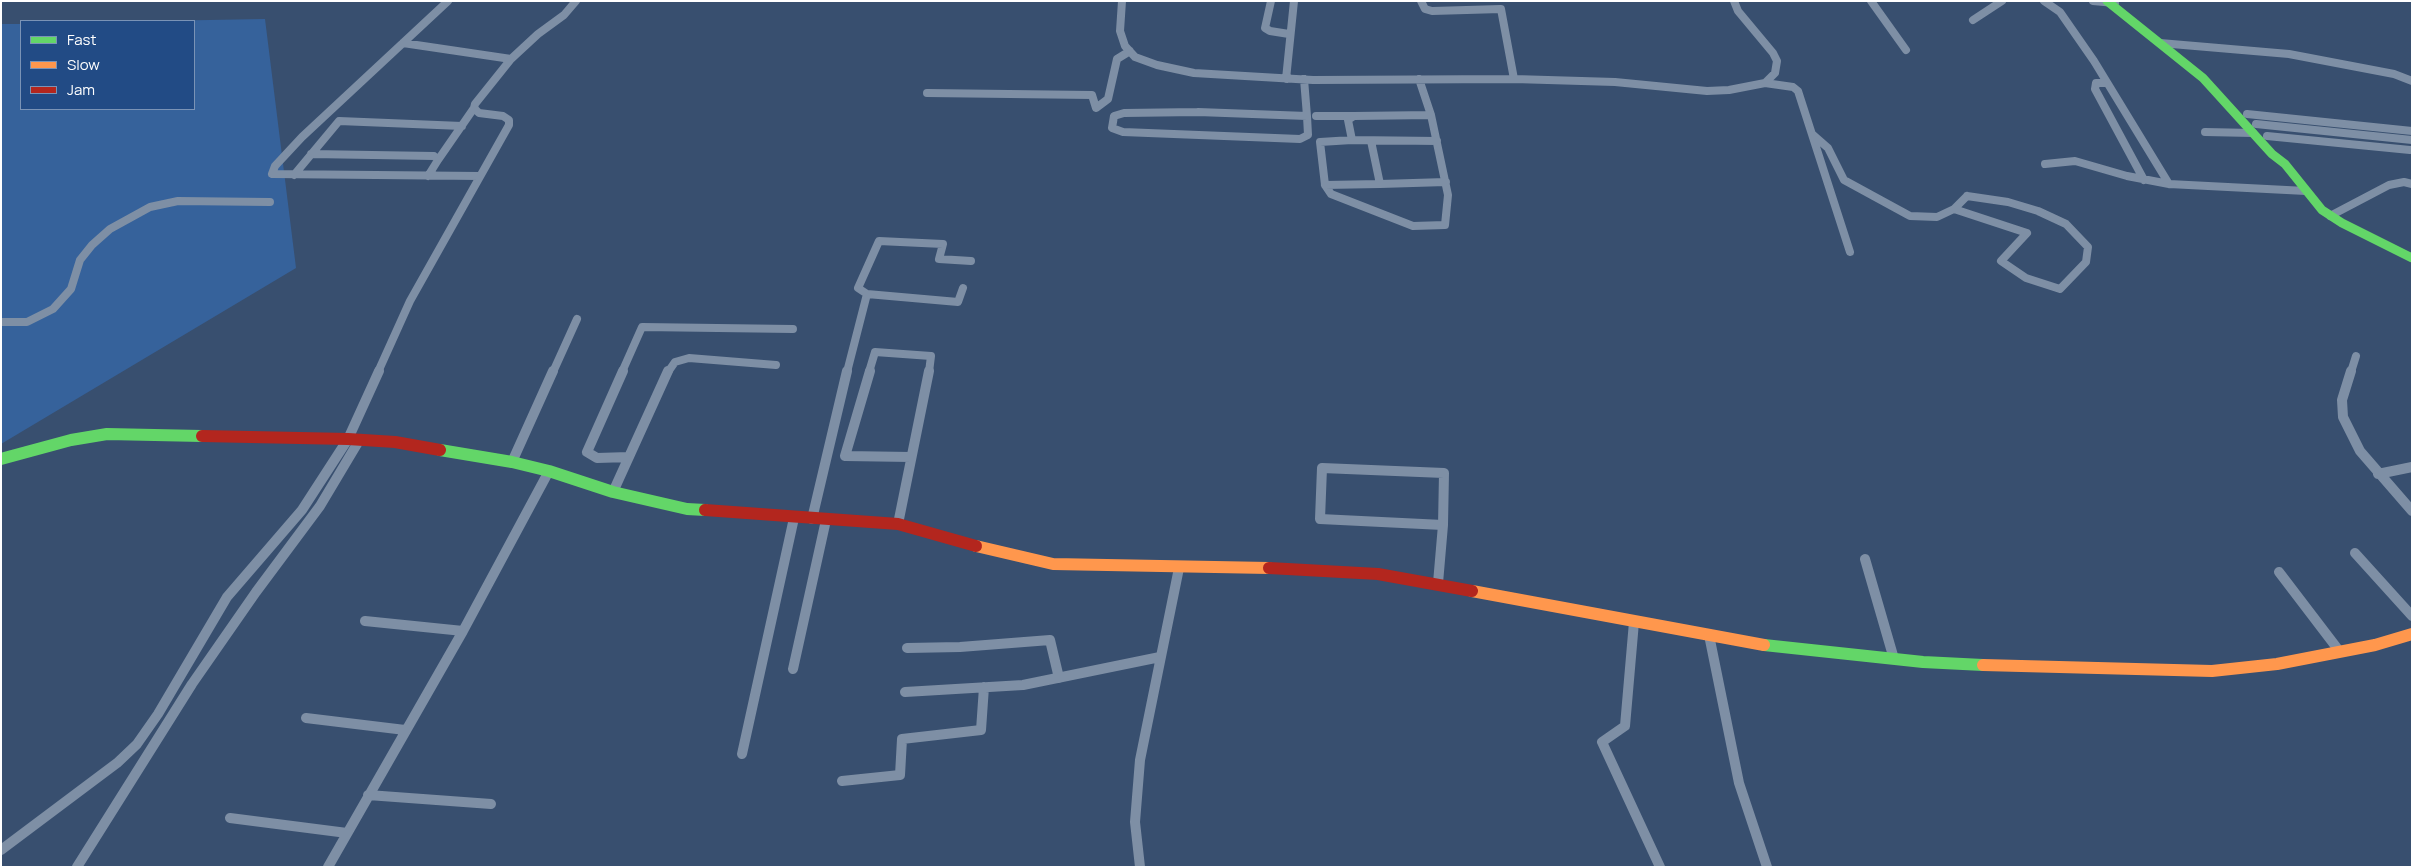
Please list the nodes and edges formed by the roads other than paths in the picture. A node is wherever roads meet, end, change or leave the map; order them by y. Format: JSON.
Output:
{"nodes":[{"id":1,"x":448,"y":1,"type":"edge"},
{"id":2,"x":576,"y":1,"type":"edge"},
{"id":3,"x":1122,"y":1,"type":"edge"},
{"id":4,"x":1271,"y":1,"type":"edge"},
{"id":5,"x":1294,"y":1,"type":"edge"},
{"id":6,"x":1421,"y":1,"type":"edge"},
{"id":7,"x":1498,"y":1,"type":"edge"},
{"id":8,"x":1734,"y":1,"type":"edge"},
{"id":9,"x":1871,"y":1,"type":"edge"},
{"id":10,"x":2002,"y":1,"type":"edge"},
{"id":11,"x":2044,"y":1,"type":"edge"},
{"id":12,"x":2093,"y":1,"type":"edge"},
{"id":13,"x":2112,"y":2,"type":"edge"},
{"id":14,"x":1501,"y":9,"type":"junction"},
{"id":15,"x":1973,"y":20,"type":"dead end"},
{"id":16,"x":1290,"y":34,"type":"junction"},
{"id":17,"x":403,"y":43,"type":"junction"},
{"id":18,"x":2164,"y":43,"type":"junction"},
{"id":19,"x":1906,"y":50,"type":"dead end"},
{"id":20,"x":1130,"y":51,"type":"junction"},
{"id":21,"x":512,"y":59,"type":"junction"},
{"id":22,"x":1286,"y":79,"type":"junction"},
{"id":23,"x":1304,"y":79,"type":"junction"},
{"id":24,"x":1419,"y":79,"type":"junction"},
{"id":25,"x":1514,"y":79,"type":"junction"},
{"id":26,"x":2412,"y":80,"type":"edge"},
{"id":27,"x":2107,"y":82,"type":"junction"},
{"id":28,"x":1765,"y":83,"type":"junction"},
{"id":29,"x":927,"y":93,"type":"dead end"},
{"id":30,"x":474,"y":108,"type":"junction"},
{"id":31,"x":1430,"y":115,"type":"junction"},
{"id":32,"x":1307,"y":116,"type":"junction"},
{"id":33,"x":1316,"y":116,"type":"dead end"},
{"id":34,"x":1354,"y":116,"type":"junction"},
{"id":35,"x":2249,"y":122,"type":"junction"},
{"id":36,"x":462,"y":126,"type":"junction"},
{"id":37,"x":2205,"y":132,"type":"dead end"},
{"id":38,"x":2412,"y":132,"type":"edge"},
{"id":39,"x":1812,"y":134,"type":"junction"},
{"id":40,"x":2267,"y":136,"type":"junction"},
{"id":41,"x":1352,"y":140,"type":"junction"},
{"id":42,"x":2412,"y":140,"type":"edge"},
{"id":43,"x":1371,"y":141,"type":"junction"},
{"id":44,"x":1437,"y":141,"type":"junction"},
{"id":45,"x":2410,"y":150,"type":"dead end"},
{"id":46,"x":311,"y":154,"type":"junction"},
{"id":47,"x":2281,"y":159,"type":"junction"},
{"id":48,"x":438,"y":160,"type":"junction"},
{"id":49,"x":2045,"y":164,"type":"dead end"},
{"id":50,"x":294,"y":175,"type":"junction"},
{"id":51,"x":428,"y":176,"type":"junction"},
{"id":52,"x":480,"y":176,"type":"junction"},
{"id":53,"x":2144,"y":180,"type":"junction"},
{"id":54,"x":1446,"y":182,"type":"junction"},
{"id":55,"x":1380,"y":184,"type":"junction"},
{"id":56,"x":2169,"y":184,"type":"junction"},
{"id":57,"x":2412,"y":184,"type":"edge"},
{"id":58,"x":1325,"y":185,"type":"junction"},
{"id":59,"x":2306,"y":191,"type":"junction"},
{"id":60,"x":270,"y":202,"type":"dead end"},
{"id":61,"x":1954,"y":209,"type":"junction"},
{"id":62,"x":2330,"y":216,"type":"junction"},
{"id":63,"x":1850,"y":252,"type":"dead end"},
{"id":64,"x":2412,"y":258,"type":"edge"},
{"id":65,"x":970,"y":261,"type":"dead end"},
{"id":66,"x":963,"y":288,"type":"dead end"},
{"id":67,"x":867,"y":294,"type":"junction"},
{"id":68,"x":577,"y":319,"type":"dead end"},
{"id":69,"x":1,"y":322,"type":"edge"},
{"id":70,"x":792,"y":329,"type":"dead end"},
{"id":71,"x":2356,"y":356,"type":"dead end"},
{"id":72,"x":776,"y":365,"type":"dead end"},
{"id":73,"x":348,"y":439,"type":"junction"},
{"id":74,"x":360,"y":439,"type":"junction"},
{"id":75,"x":629,"y":456,"type":"junction"},
{"id":76,"x":911,"y":457,"type":"junction"},
{"id":77,"x":1,"y":459,"type":"edge"},
{"id":78,"x":512,"y":462,"type":"junction"},
{"id":79,"x":2412,"y":467,"type":"edge"},
{"id":80,"x":550,"y":471,"type":"junction"},
{"id":81,"x":2378,"y":474,"type":"junction"},
{"id":82,"x":613,"y":492,"type":"junction"},
{"id":83,"x":2412,"y":511,"type":"edge"},
{"id":84,"x":794,"y":518,"type":"junction"},
{"id":85,"x":812,"y":519,"type":"junction"},
{"id":86,"x":826,"y":520,"type":"junction"},
{"id":87,"x":898,"y":524,"type":"junction"},
{"id":88,"x":1443,"y":525,"type":"junction"},
{"id":89,"x":2355,"y":552,"type":"dead end"},
{"id":90,"x":1866,"y":558,"type":"dead end"},
{"id":91,"x":1178,"y":568,"type":"junction"},
{"id":92,"x":2279,"y":572,"type":"dead end"},
{"id":93,"x":1438,"y":584,"type":"junction"},
{"id":94,"x":2412,"y":616,"type":"edge"},
{"id":95,"x":365,"y":621,"type":"dead end"},
{"id":96,"x":1634,"y":622,"type":"junction"},
{"id":97,"x":463,"y":631,"type":"junction"},
{"id":98,"x":2412,"y":634,"type":"edge"},
{"id":99,"x":1709,"y":635,"type":"junction"},
{"id":100,"x":907,"y":648,"type":"dead end"},
{"id":101,"x":2340,"y":652,"type":"junction"},
{"id":102,"x":1160,"y":657,"type":"junction"},
{"id":103,"x":1894,"y":659,"type":"junction"},
{"id":104,"x":793,"y":669,"type":"dead end"},
{"id":105,"x":1059,"y":678,"type":"junction"},
{"id":106,"x":984,"y":687,"type":"junction"},
{"id":107,"x":905,"y":692,"type":"dead end"},
{"id":108,"x":306,"y":718,"type":"dead end"},
{"id":109,"x":405,"y":730,"type":"junction"},
{"id":110,"x":742,"y":754,"type":"dead end"},
{"id":111,"x":842,"y":780,"type":"dead end"},
{"id":112,"x":368,"y":795,"type":"junction"},
{"id":113,"x":491,"y":804,"type":"dead end"},
{"id":114,"x":230,"y":818,"type":"dead end"},
{"id":115,"x":347,"y":833,"type":"junction"},
{"id":116,"x":1,"y":850,"type":"edge"},
{"id":117,"x":77,"y":867,"type":"edge"},
{"id":118,"x":328,"y":867,"type":"edge"},
{"id":119,"x":1140,"y":867,"type":"edge"},
{"id":120,"x":1660,"y":867,"type":"edge"},
{"id":121,"x":1767,"y":867,"type":"edge"}],
"edges":[{"from":1,"to":17,"type":"street"},
{"from":2,"to":21,"type":"street"},
{"from":3,"to":20,"type":"street"},
{"from":4,"to":16,"type":"street"},
{"from":5,"to":16,"type":"street"},
{"from":6,"to":14,"type":"street"},
{"from":7,"to":14,"type":"street"},
{"from":8,"to":28,"type":"street"},
{"from":9,"to":19,"type":"street"},
{"from":10,"to":15,"type":"street"},
{"from":11,"to":27,"type":"street"},
{"from":12,"to":13,"type":"street"},
{"from":13,"to":18,"type":"main road"},
{"from":14,"to":25,"type":"street"},
{"from":16,"to":22,"type":"street"},
{"from":17,"to":21,"type":"street"},
{"from":17,"to":50,"type":"street"},
{"from":18,"to":26,"type":"street"},
{"from":18,"to":35,"type":"main road"},
{"from":20,"to":22,"type":"street"},
{"from":20,"to":29,"type":"street"},
{"from":21,"to":30,"type":"street"},
{"from":22,"to":23,"type":"street"},
{"from":23,"to":24,"type":"street"},
{"from":23,"to":32,"type":"street"},
{"from":24,"to":25,"type":"street"},
{"from":24,"to":31,"type":"street"},
{"from":25,"to":28,"type":"street"},
{"from":27,"to":53,"type":"street"},
{"from":27,"to":56,"type":"street"},
{"from":28,"to":39,"type":"street"},
{"from":30,"to":36,"type":"street"},
{"from":30,"to":52,"type":"street"},
{"from":31,"to":34,"type":"street"},
{"from":31,"to":44,"type":"street"},
{"from":32,"to":32,"type":"street"},
{"from":33,"to":34,"type":"street"},
{"from":34,"to":41,"type":"street"},
{"from":35,"to":37,"type":"street"},
{"from":35,"to":38,"type":"street"},
{"from":35,"to":40,"type":"main road"},
{"from":35,"to":42,"type":"street"},
{"from":35,"to":47,"type":"main road"},
{"from":36,"to":46,"type":"street"},
{"from":36,"to":48,"type":"street"},
{"from":39,"to":61,"type":"street"},
{"from":39,"to":63,"type":"street"},
{"from":40,"to":45,"type":"street"},
{"from":40,"to":47,"type":"main road"},
{"from":41,"to":43,"type":"street"},
{"from":41,"to":58,"type":"street"},
{"from":43,"to":44,"type":"street"},
{"from":43,"to":55,"type":"street"},
{"from":44,"to":54,"type":"street"},
{"from":46,"to":48,"type":"street"},
{"from":46,"to":50,"type":"street"},
{"from":47,"to":59,"type":"main road"},
{"from":48,"to":51,"type":"street"},
{"from":49,"to":53,"type":"street"},
{"from":50,"to":51,"type":"street"},
{"from":51,"to":52,"type":"street"},
{"from":52,"to":73,"type":"street"},
{"from":53,"to":56,"type":"street"},
{"from":54,"to":55,"type":"street"},
{"from":54,"to":58,"type":"street"},
{"from":55,"to":58,"type":"street"},
{"from":56,"to":59,"type":"street"},
{"from":57,"to":62,"type":"street"},
{"from":59,"to":62,"type":"main road"},
{"from":60,"to":69,"type":"street"},
{"from":61,"to":61,"type":"street"},
{"from":62,"to":64,"type":"main road"},
{"from":65,"to":67,"type":"street"},
{"from":66,"to":67,"type":"street"},
{"from":67,"to":85,"type":"street"},
{"from":68,"to":78,"type":"street"},
{"from":70,"to":75,"type":"street"},
{"from":71,"to":81,"type":"street"},
{"from":72,"to":75,"type":"street"},
{"from":73,"to":74,"type":"main road"},
{"from":73,"to":77,"type":"main road"},
{"from":73,"to":116,"type":"street"},
{"from":74,"to":78,"type":"main road"},
{"from":74,"to":117,"type":"street"},
{"from":75,"to":82,"type":"street"},
{"from":76,"to":76,"type":"street"},
{"from":76,"to":87,"type":"street"},
{"from":78,"to":80,"type":"main road"},
{"from":79,"to":81,"type":"street"},
{"from":80,"to":82,"type":"main road"},
{"from":80,"to":97,"type":"street"},
{"from":81,"to":83,"type":"street"},
{"from":82,"to":84,"type":"main road"},
{"from":84,"to":85,"type":"main road"},
{"from":84,"to":110,"type":"street"},
{"from":85,"to":86,"type":"main road"},
{"from":86,"to":87,"type":"main road"},
{"from":86,"to":104,"type":"street"},
{"from":87,"to":91,"type":"main road"},
{"from":88,"to":88,"type":"street"},
{"from":88,"to":93,"type":"street"},
{"from":89,"to":94,"type":"street"},
{"from":90,"to":103,"type":"street"},
{"from":91,"to":93,"type":"main road"},
{"from":91,"to":102,"type":"street"},
{"from":92,"to":101,"type":"street"},
{"from":93,"to":96,"type":"main road"},
{"from":95,"to":97,"type":"street"},
{"from":96,"to":99,"type":"main road"},
{"from":96,"to":120,"type":"street"},
{"from":97,"to":109,"type":"street"},
{"from":98,"to":101,"type":"main road"},
{"from":99,"to":103,"type":"main road"},
{"from":99,"to":121,"type":"street"},
{"from":100,"to":105,"type":"street"},
{"from":101,"to":103,"type":"main road"},
{"from":102,"to":105,"type":"street"},
{"from":102,"to":119,"type":"street"},
{"from":105,"to":106,"type":"street"},
{"from":106,"to":107,"type":"street"},
{"from":106,"to":111,"type":"street"},
{"from":108,"to":109,"type":"street"},
{"from":109,"to":112,"type":"street"},
{"from":112,"to":113,"type":"street"},
{"from":112,"to":115,"type":"street"},
{"from":114,"to":115,"type":"street"},
{"from":115,"to":118,"type":"street"}]}
